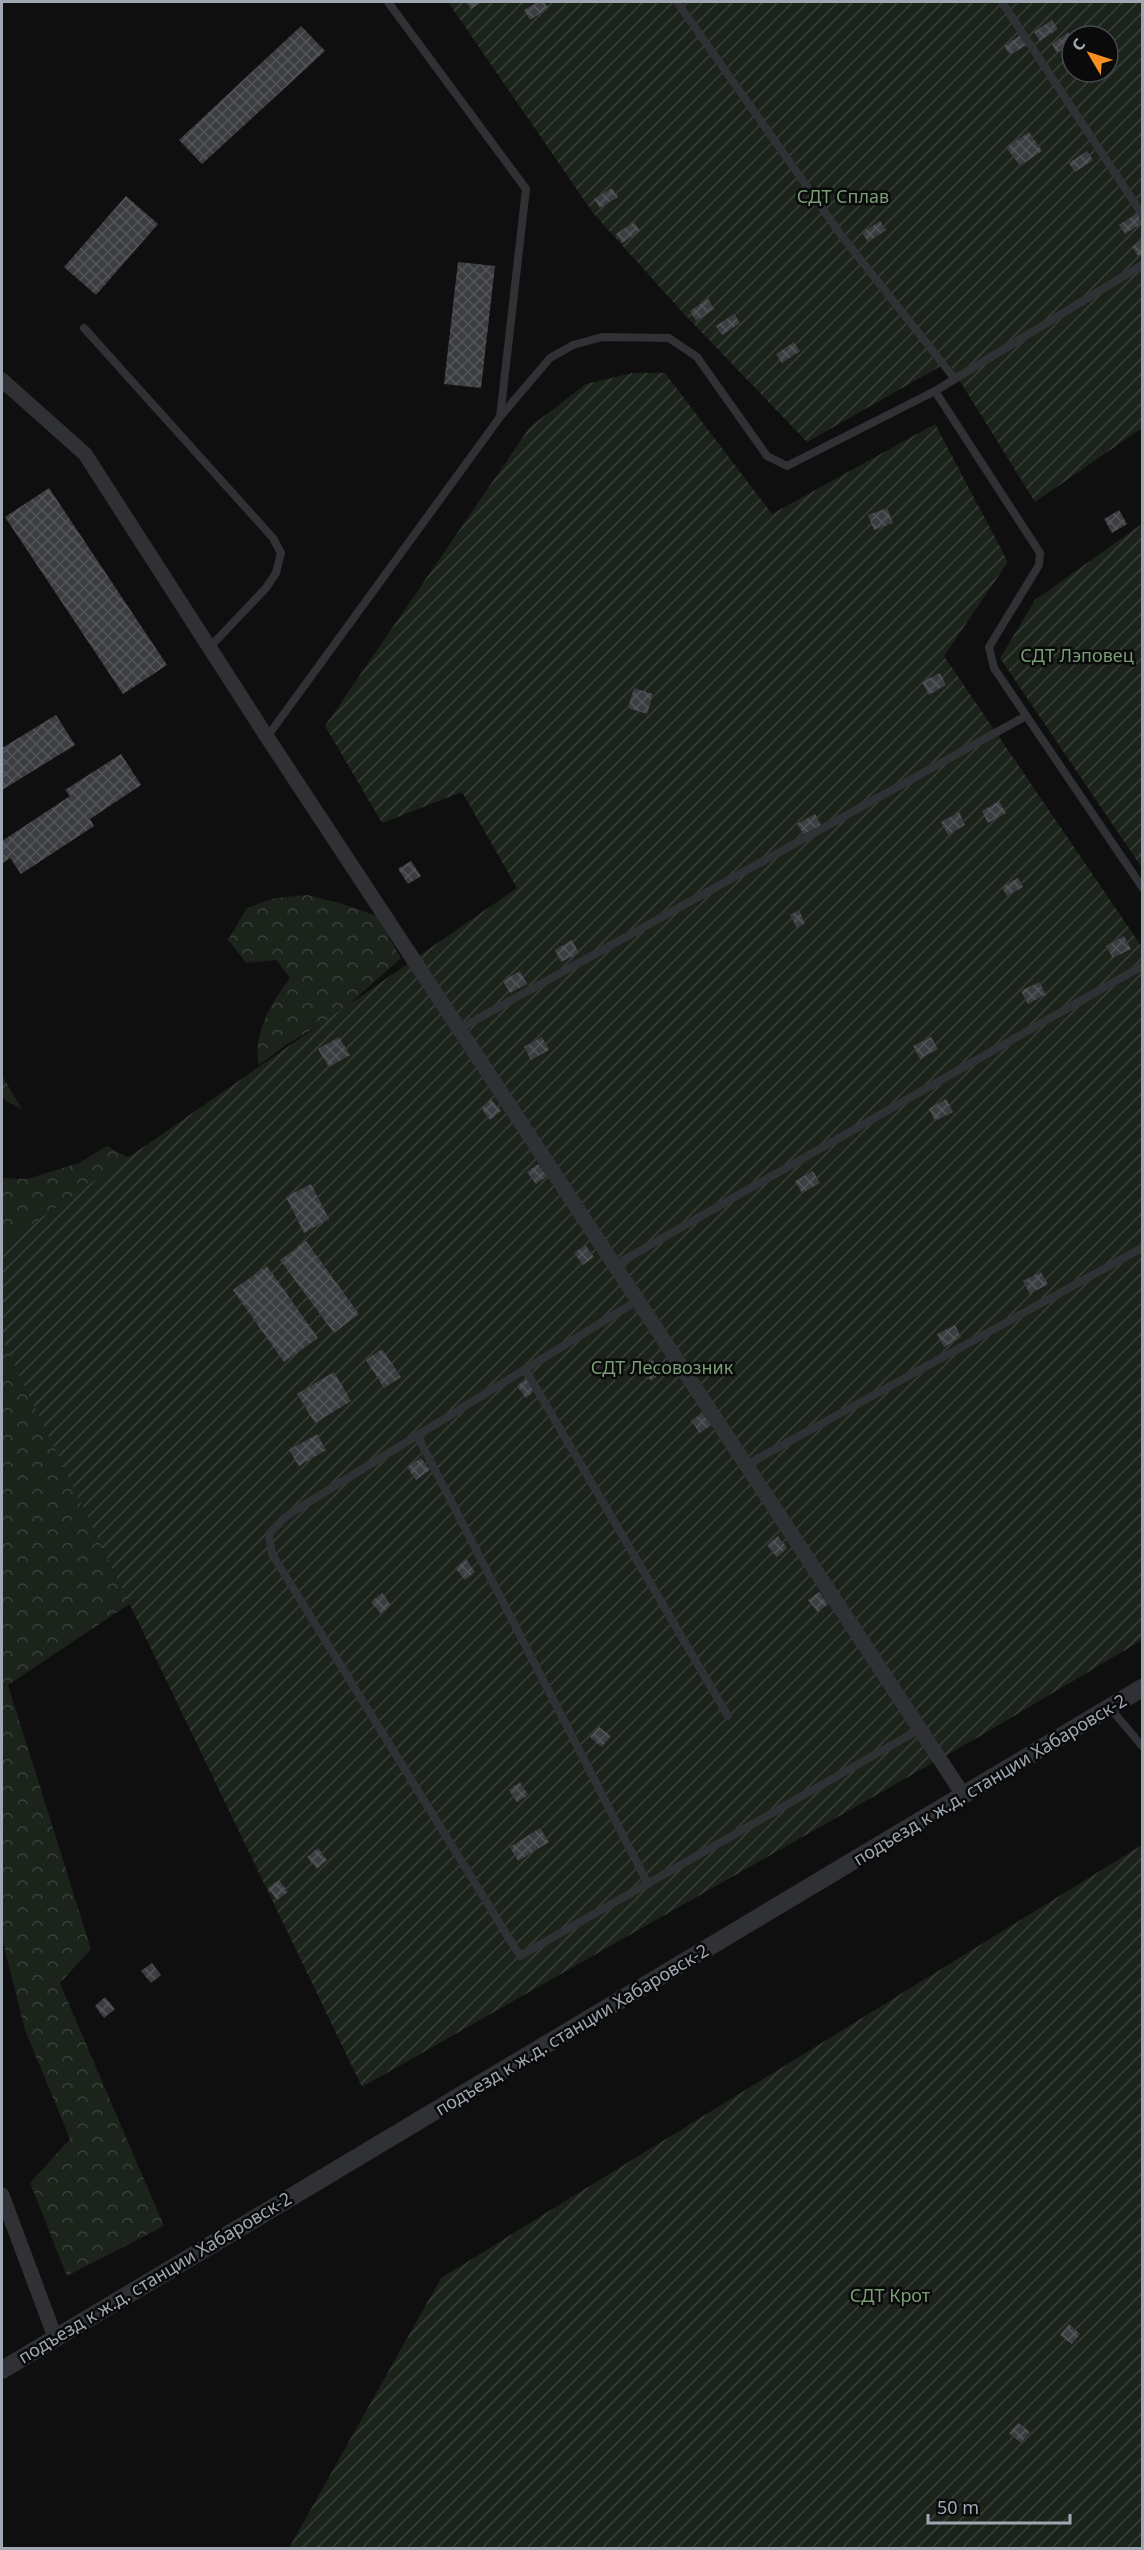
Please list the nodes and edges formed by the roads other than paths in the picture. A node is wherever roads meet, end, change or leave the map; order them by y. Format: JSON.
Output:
{"nodes":[{"id":1,"x":388,"y":2,"type":"edge"},
{"id":2,"x":676,"y":2,"type":"edge"},
{"id":3,"x":1002,"y":2,"type":"edge"},
{"id":4,"x":1143,"y":214,"type":"edge"},
{"id":5,"x":1143,"y":265,"type":"edge"},
{"id":6,"x":84,"y":328,"type":"dead end"},
{"id":7,"x":955,"y":379,"type":"junction"},
{"id":8,"x":2,"y":380,"type":"edge"},
{"id":9,"x":935,"y":391,"type":"junction"},
{"id":10,"x":500,"y":417,"type":"junction"},
{"id":11,"x":209,"y":648,"type":"junction"},
{"id":12,"x":1026,"y":716,"type":"junction"},
{"id":13,"x":267,"y":737,"type":"junction"},
{"id":14,"x":1143,"y":887,"type":"edge"},
{"id":15,"x":1143,"y":966,"type":"edge"},
{"id":16,"x":459,"y":1029,"type":"junction"},
{"id":17,"x":1143,"y":1248,"type":"edge"},
{"id":18,"x":615,"y":1265,"type":"junction"},
{"id":19,"x":638,"y":1300,"type":"junction"},
{"id":20,"x":525,"y":1369,"type":"junction"},
{"id":21,"x":417,"y":1435,"type":"junction"},
{"id":22,"x":746,"y":1465,"type":"junction"},
{"id":23,"x":1143,"y":1688,"type":"edge"},
{"id":24,"x":1110,"y":1708,"type":"junction"},
{"id":25,"x":728,"y":1716,"type":"dead end"},
{"id":26,"x":920,"y":1729,"type":"junction"},
{"id":27,"x":1143,"y":1746,"type":"edge"},
{"id":28,"x":964,"y":1796,"type":"junction"},
{"id":29,"x":648,"y":1884,"type":"junction"},
{"id":30,"x":2,"y":2195,"type":"edge"},
{"id":31,"x":55,"y":2337,"type":"junction"},
{"id":32,"x":2,"y":2370,"type":"edge"}],
"edges":[{"from":1,"to":10,"type":"lane"},
{"from":2,"to":7,"type":"lane"},
{"from":3,"to":4,"type":"lane"},
{"from":5,"to":7,"type":"lane"},
{"from":6,"to":11,"type":"lane"},
{"from":7,"to":9,"type":"lane"},
{"from":8,"to":11,"type":"street"},
{"from":9,"to":10,"type":"lane"},
{"from":9,"to":12,"type":"lane"},
{"from":10,"to":13,"type":"lane"},
{"from":11,"to":13,"type":"street"},
{"from":12,"to":14,"type":"lane"},
{"from":12,"to":16,"type":"lane"},
{"from":13,"to":16,"type":"street"},
{"from":15,"to":18,"type":"lane"},
{"from":16,"to":18,"type":"street"},
{"from":17,"to":22,"type":"lane"},
{"from":18,"to":19,"type":"street"},
{"from":19,"to":20,"type":"lane"},
{"from":19,"to":22,"type":"street"},
{"from":20,"to":21,"type":"lane"},
{"from":20,"to":25,"type":"lane"},
{"from":21,"to":29,"type":"lane"},
{"from":21,"to":29,"type":"lane"},
{"from":22,"to":26,"type":"street"},
{"from":23,"to":24,"type":"street","name":"подъезд к ж.д. станции Хабаровск-2"},
{"from":24,"to":27,"type":"lane"},
{"from":24,"to":28,"type":"street","name":"подъезд к ж.д. станции Хабаровск-2"},
{"from":26,"to":28,"type":"street"},
{"from":26,"to":29,"type":"lane"},
{"from":28,"to":31,"type":"street","name":"подъезд к ж.д. станции Хабаровск-2"},
{"from":30,"to":31,"type":"street"},
{"from":31,"to":32,"type":"street","name":"подъезд к ж.д. станции Хабаровск-2"}]}
